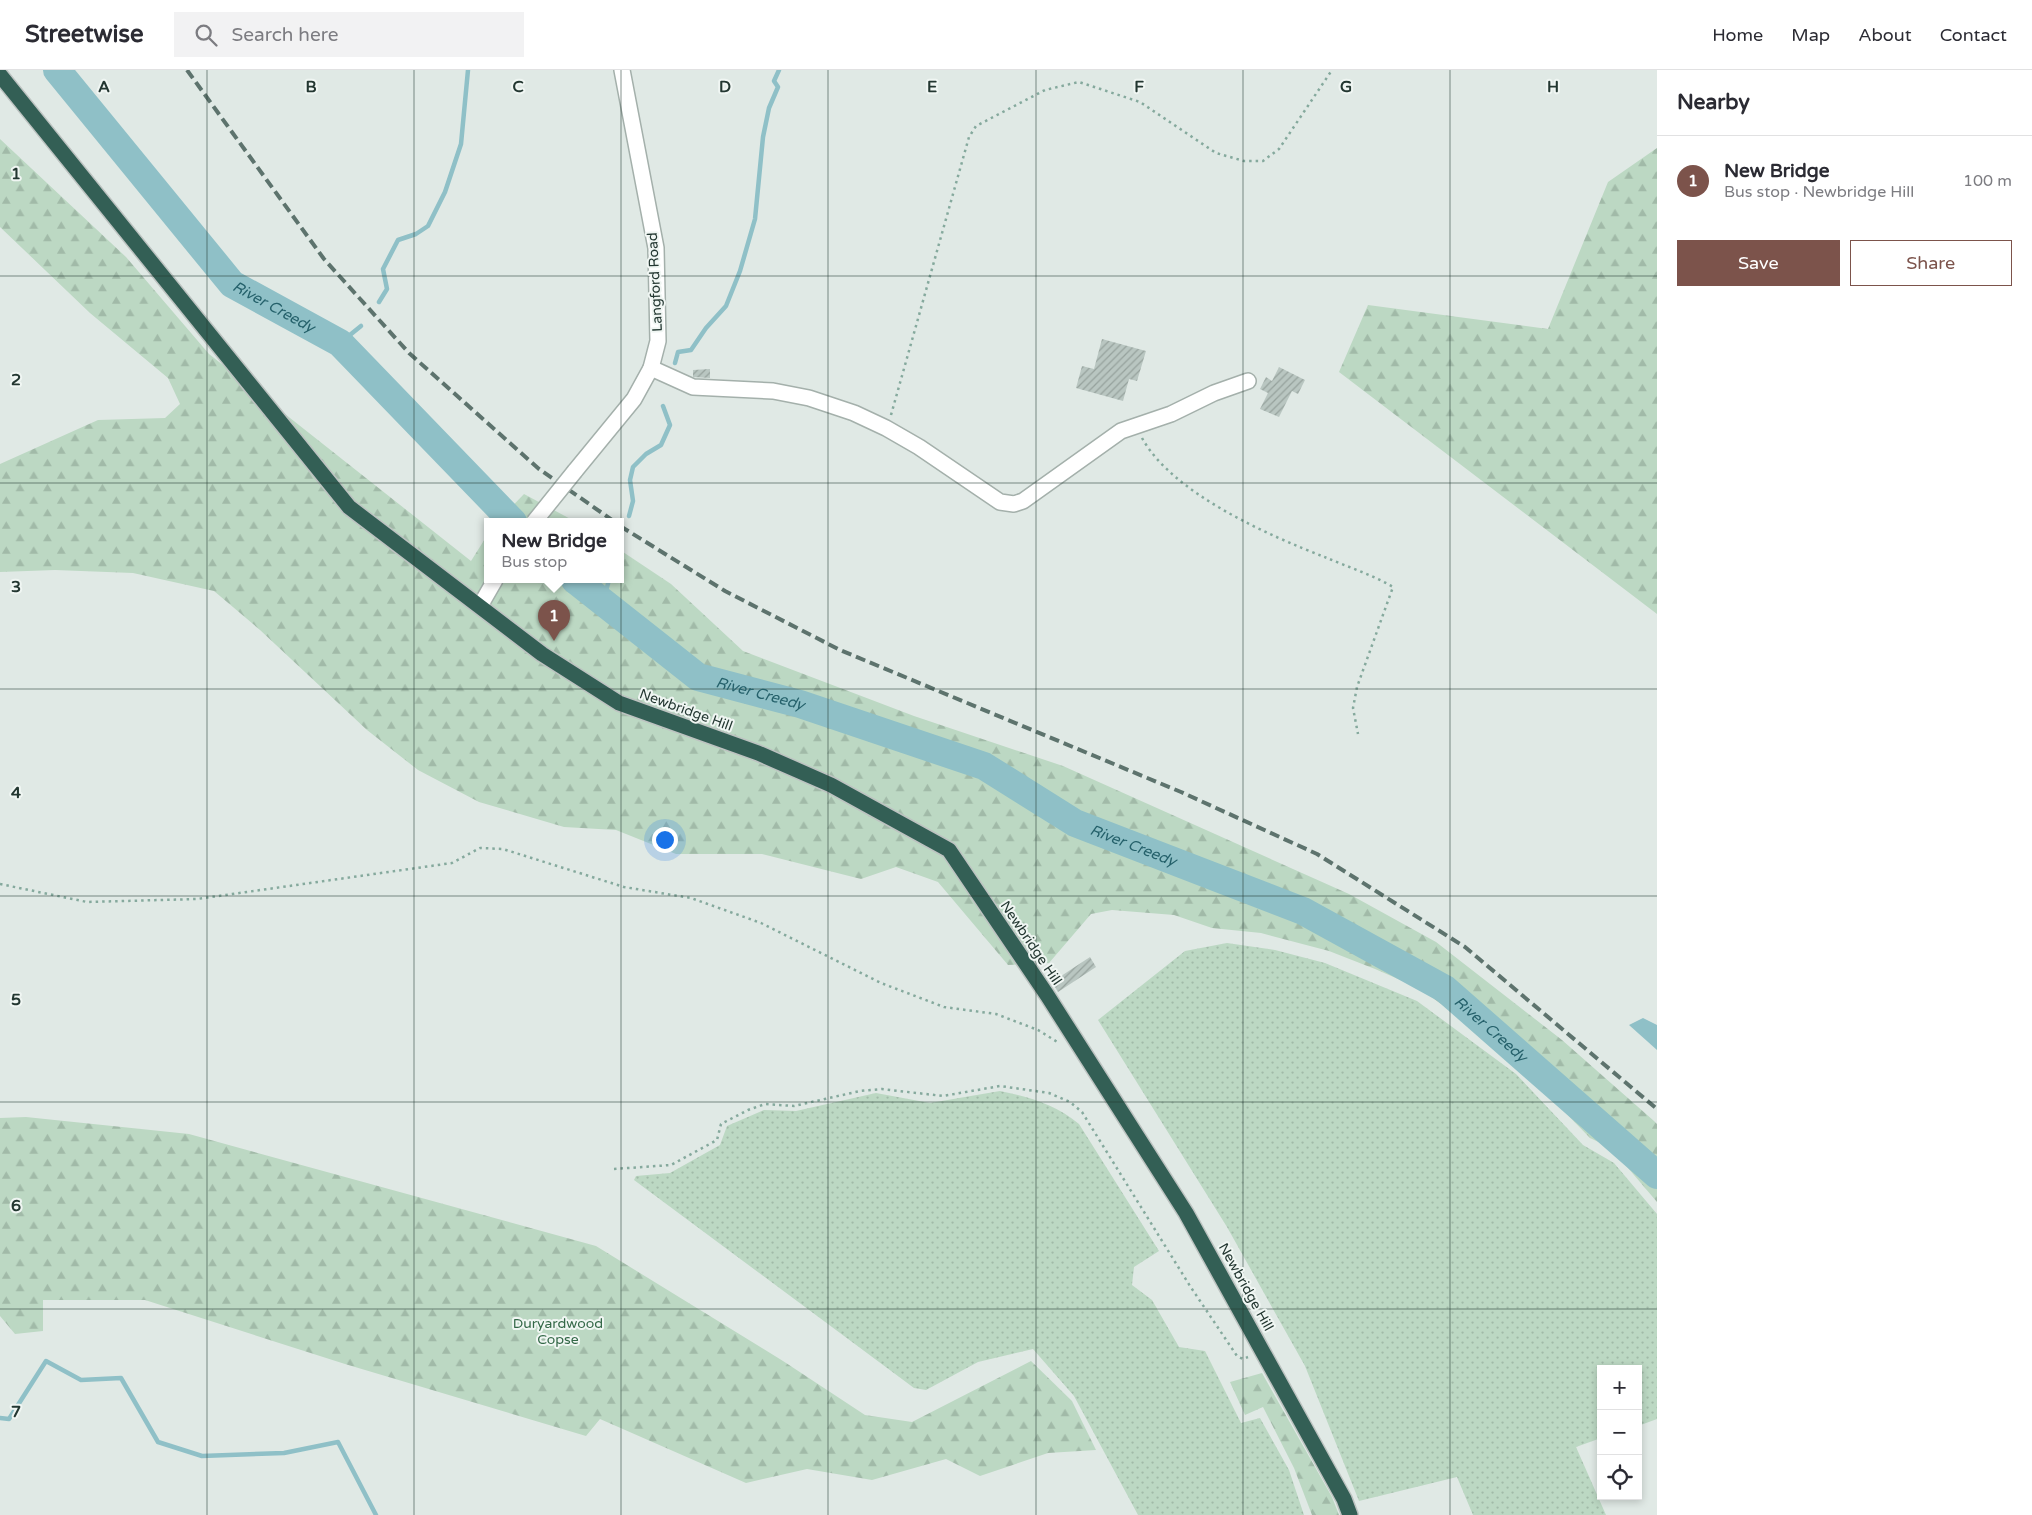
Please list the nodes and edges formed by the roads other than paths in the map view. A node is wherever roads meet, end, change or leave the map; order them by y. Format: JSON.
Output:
{"nodes":[{"id":1,"x":622,"y":70,"type":"edge"},
{"id":2,"x":0,"y":75,"type":"edge"},
{"id":3,"x":650,"y":368,"type":"junction"},
{"id":4,"x":1248,"y":382,"type":"dead end"},
{"id":5,"x":537,"y":518,"type":"edge"},
{"id":6,"x":493,"y":583,"type":"edge"},
{"id":7,"x":480,"y":606,"type":"junction"},
{"id":8,"x":1350,"y":1515,"type":"edge"}],
"edges":[{"from":1,"to":3,"type":"street","name":"Langford Road"},
{"from":2,"to":7,"type":"highway","name":"Newbridge Hill"},
{"from":3,"to":4,"type":"street"},
{"from":3,"to":5,"type":"street","name":"Langford Road","bridge":true},
{"from":6,"to":7,"type":"street"},
{"from":7,"to":8,"type":"highway","name":"Newbridge Hill"}]}
